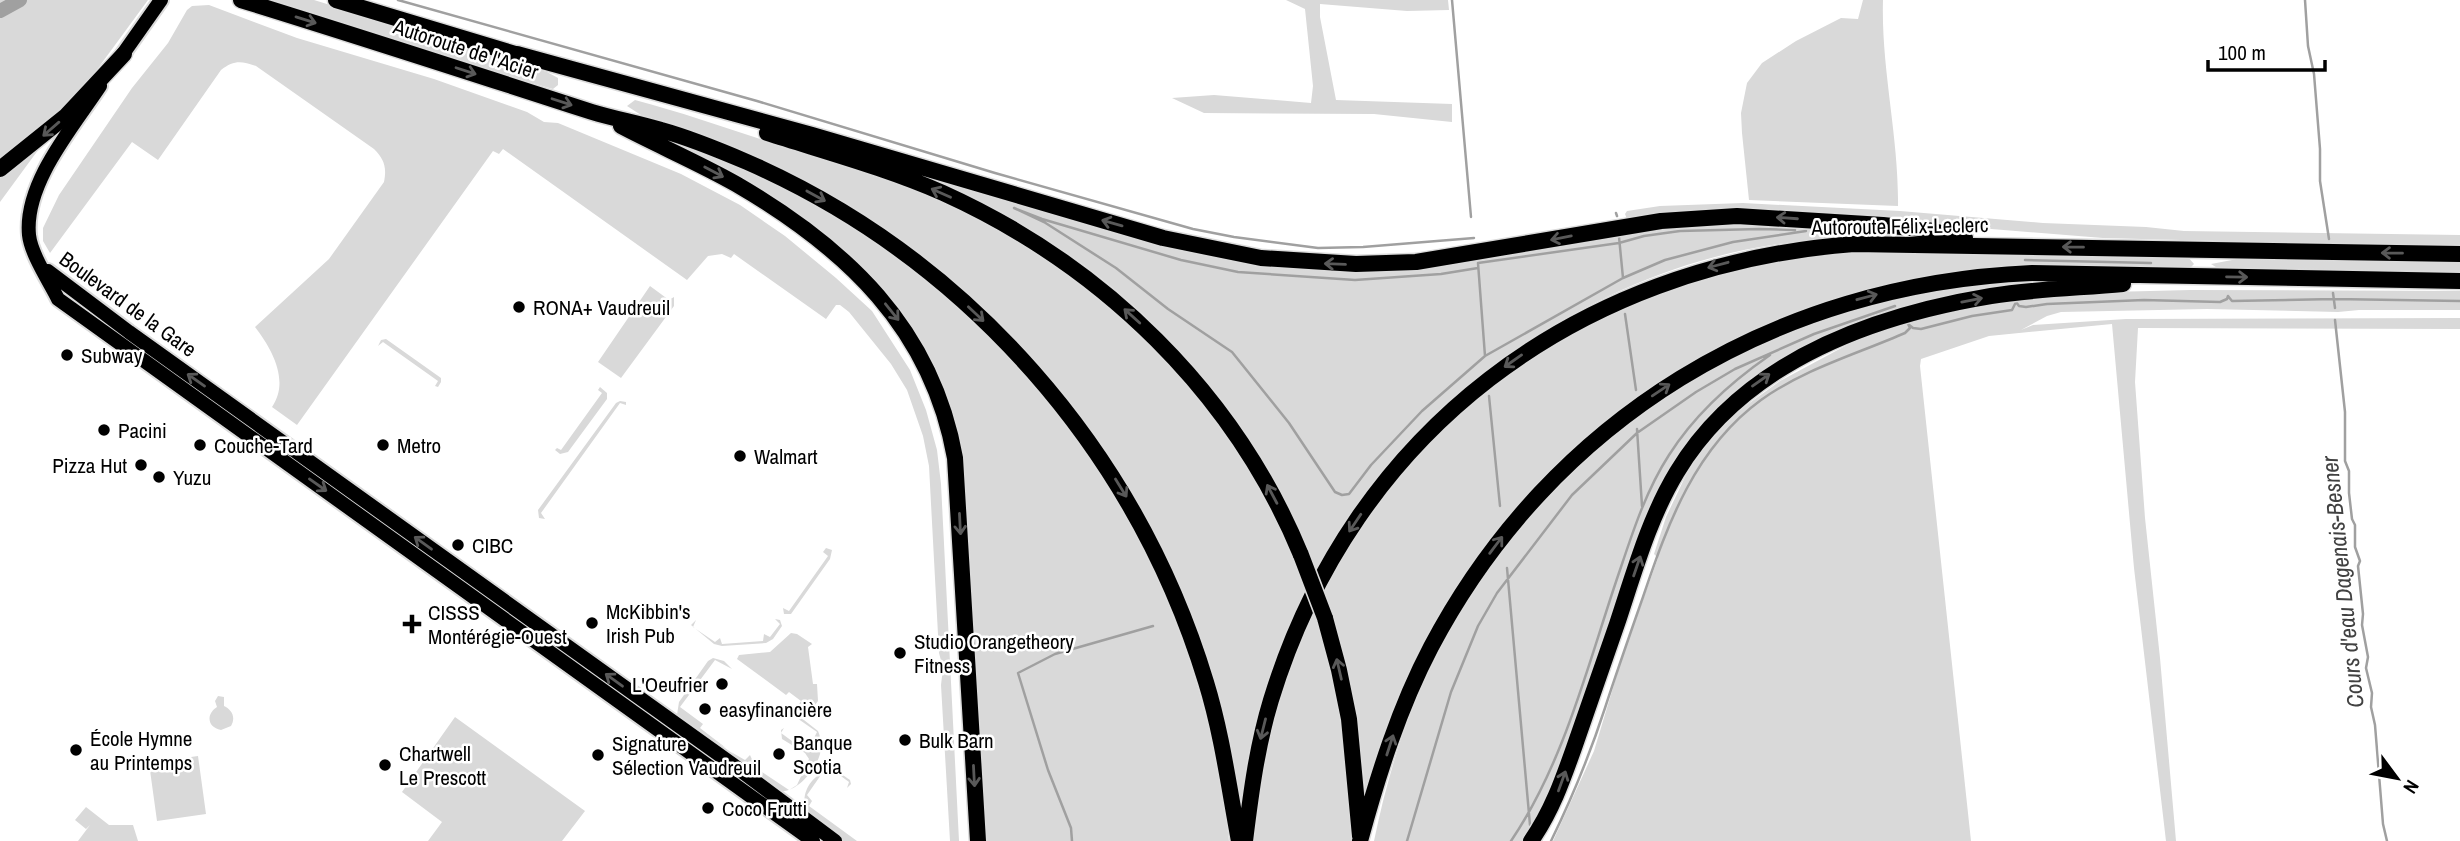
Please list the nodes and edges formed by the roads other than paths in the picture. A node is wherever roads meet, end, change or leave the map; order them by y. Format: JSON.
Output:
{"nodes":[{"id":1,"x":161,"y":0,"type":"edge"},
{"id":2,"x":241,"y":0,"type":"edge"},
{"id":3,"x":336,"y":0,"type":"edge"},
{"id":4,"x":124,"y":54,"type":"junction"},
{"id":5,"x":516,"y":54,"type":"junction"},
{"id":6,"x":597,"y":113,"type":"junction"},
{"id":7,"x":0,"y":169,"type":"edge"},
{"id":8,"x":2005,"y":246,"type":"junction"},
{"id":9,"x":2460,"y":254,"type":"edge"},
{"id":10,"x":42,"y":266,"type":"junction"},
{"id":11,"x":2202,"y":276,"type":"junction"},
{"id":12,"x":2460,"y":281,"type":"edge"},
{"id":13,"x":1361,"y":840,"type":"edge"},
{"id":14,"x":813,"y":841,"type":"edge"},
{"id":15,"x":835,"y":841,"type":"edge"},
{"id":16,"x":978,"y":841,"type":"edge"},
{"id":17,"x":1239,"y":841,"type":"edge"},
{"id":18,"x":1245,"y":841,"type":"edge"},
{"id":19,"x":1531,"y":841,"type":"edge"}],
"edges":[{"from":1,"to":4,"type":"main road"},
{"from":2,"to":6,"type":"highway","name":"Autoroute de l'Acier","one_way":true},
{"from":3,"to":5,"type":"highway","name":"Autoroute de l'Acier"},
{"from":4,"to":7,"type":"highway","one_way":true},
{"from":4,"to":10,"type":"main road"},
{"from":8,"to":5,"type":"highway","one_way":true},
{"from":13,"to":5,"type":"highway","one_way":true,"bridge":true},
{"from":6,"to":16,"type":"highway","one_way":true},
{"from":6,"to":17,"type":"highway","one_way":true},
{"from":9,"to":8,"type":"highway","name":"Autoroute Félix-Leclerc","one_way":true},
{"from":8,"to":18,"type":"highway","name":"Autoroute Félix-Leclerc","one_way":true},
{"from":10,"to":14,"type":"main road","name":"Boulevard de la Gare","one_way":true},
{"from":15,"to":10,"type":"main road","name":"Boulevard de la Gare","one_way":true},
{"from":11,"to":12,"type":"highway","one_way":true},
{"from":13,"to":11,"type":"highway","one_way":true},
{"from":19,"to":11,"type":"highway","one_way":true}]}
